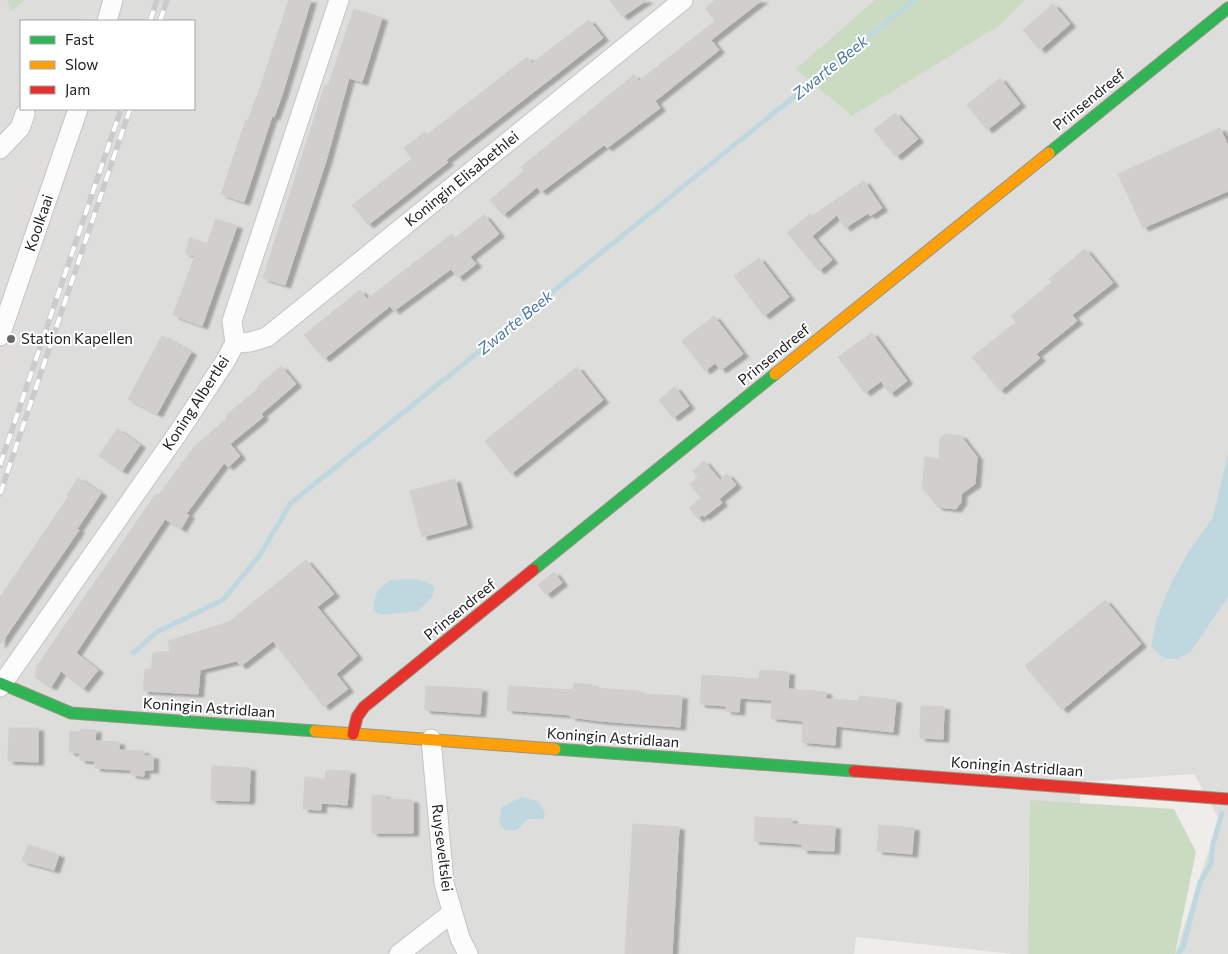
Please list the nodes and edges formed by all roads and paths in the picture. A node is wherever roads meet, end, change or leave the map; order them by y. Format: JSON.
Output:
{"nodes":[{"id":1,"x":114,"y":0,"type":"edge"},
{"id":2,"x":339,"y":0,"type":"edge"},
{"id":3,"x":683,"y":0,"type":"edge"},
{"id":4,"x":1228,"y":8,"type":"edge"},
{"id":5,"x":107,"y":20,"type":"edge"},
{"id":6,"x":78,"y":110,"type":"edge"},
{"id":7,"x":25,"y":114,"type":"dead end"},
{"id":8,"x":0,"y":149,"type":"edge"},
{"id":9,"x":0,"y":336,"type":"edge"},
{"id":10,"x":234,"y":343,"type":"junction"},
{"id":11,"x":1,"y":684,"type":"edge"},
{"id":12,"x":353,"y":734,"type":"junction"},
{"id":13,"x":431,"y":739,"type":"junction"},
{"id":14,"x":1228,"y":799,"type":"edge"},
{"id":15,"x":452,"y":913,"type":"junction"},
{"id":16,"x":399,"y":954,"type":"edge"},
{"id":17,"x":468,"y":954,"type":"edge"}],
"edges":[{"from":1,"to":5,"type":"street"},
{"from":2,"to":10,"type":"street","name":"Koning Albertlei"},
{"from":3,"to":10,"type":"street","name":"Koningin Elisabethlei"},
{"from":4,"to":12,"type":"street","name":"Prinsendreef"},
{"from":6,"to":9,"type":"street","name":"Koolkaai"},
{"from":7,"to":8,"type":"street"},
{"from":10,"to":11,"type":"street","name":"Koning Albertlei"},
{"from":11,"to":12,"type":"street","name":"Koningin Astridlaan"},
{"from":12,"to":13,"type":"street","name":"Koningin Astridlaan"},
{"from":13,"to":14,"type":"street","name":"Koningin Astridlaan"},
{"from":13,"to":15,"type":"street","name":"Ruyseveltslei"},
{"from":15,"to":16,"type":"street"},
{"from":15,"to":17,"type":"street","name":"Ruyseveltslei"}]}
